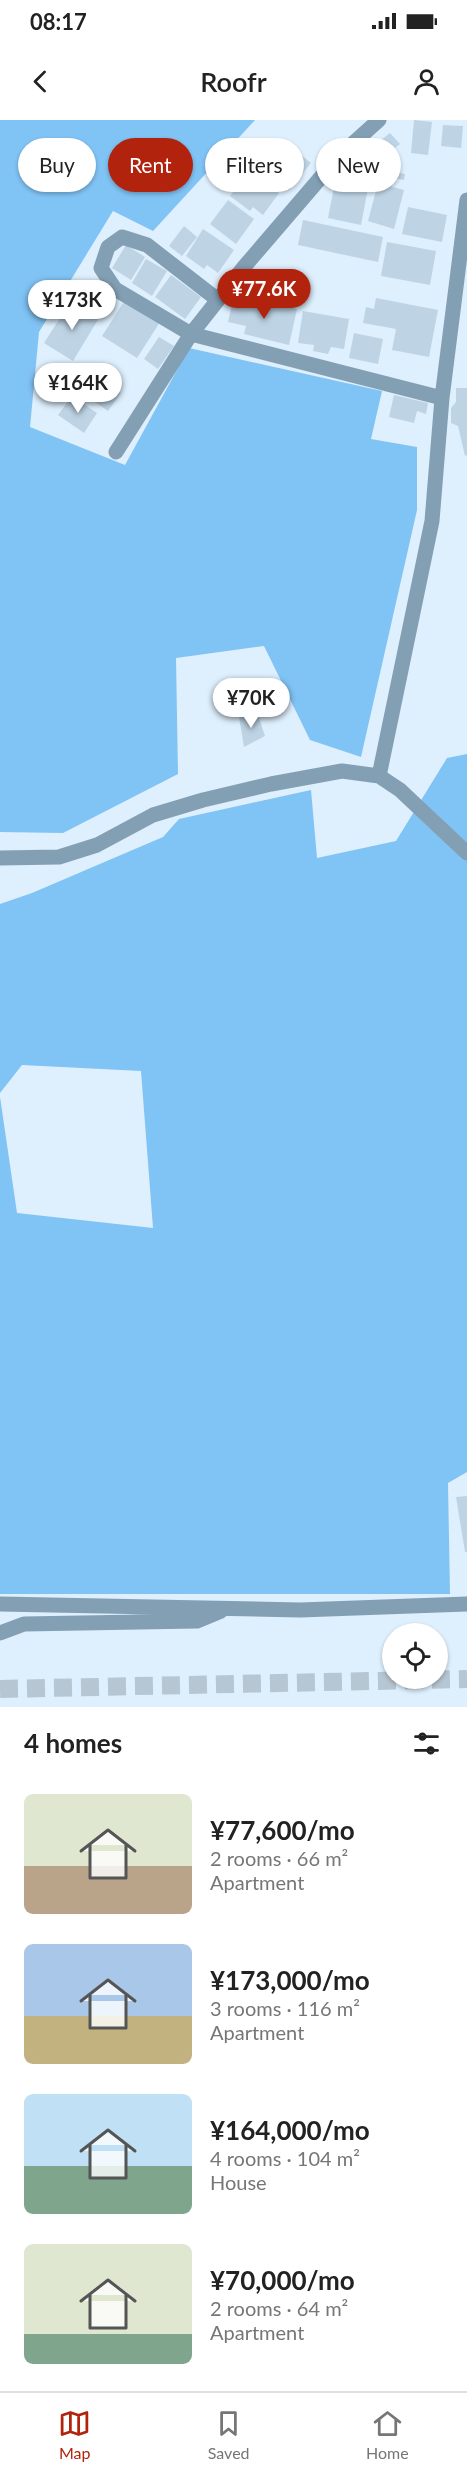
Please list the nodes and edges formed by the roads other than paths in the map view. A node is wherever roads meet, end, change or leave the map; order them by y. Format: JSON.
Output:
{"nodes":[{"id":1,"x":379,"y":120,"type":"edge"},
{"id":2,"x":467,"y":200,"type":"edge"},
{"id":3,"x":218,"y":300,"type":"junction"},
{"id":4,"x":191,"y":334,"type":"junction"},
{"id":5,"x":442,"y":398,"type":"junction"},
{"id":6,"x":116,"y":452,"type":"dead end"},
{"id":7,"x":379,"y":777,"type":"junction"},
{"id":8,"x":467,"y":853,"type":"edge"},
{"id":9,"x":0,"y":858,"type":"edge"},
{"id":10,"x":0,"y":1604,"type":"edge"},
{"id":11,"x":467,"y":1604,"type":"edge"},
{"id":12,"x":227,"y":1609,"type":"junction"},
{"id":13,"x":0,"y":1632,"type":"edge"}],
"edges":[{"from":1,"to":3,"type":"street"},
{"from":2,"to":5,"type":"street"},
{"from":3,"to":4,"type":"street"},
{"from":3,"to":4,"type":"street"},
{"from":4,"to":5,"type":"street"},
{"from":4,"to":6,"type":"street"},
{"from":5,"to":7,"type":"street"},
{"from":7,"to":8,"type":"street"},
{"from":7,"to":9,"type":"street"},
{"from":10,"to":12,"type":"street"},
{"from":11,"to":12,"type":"street"},
{"from":12,"to":13,"type":"street"}]}
